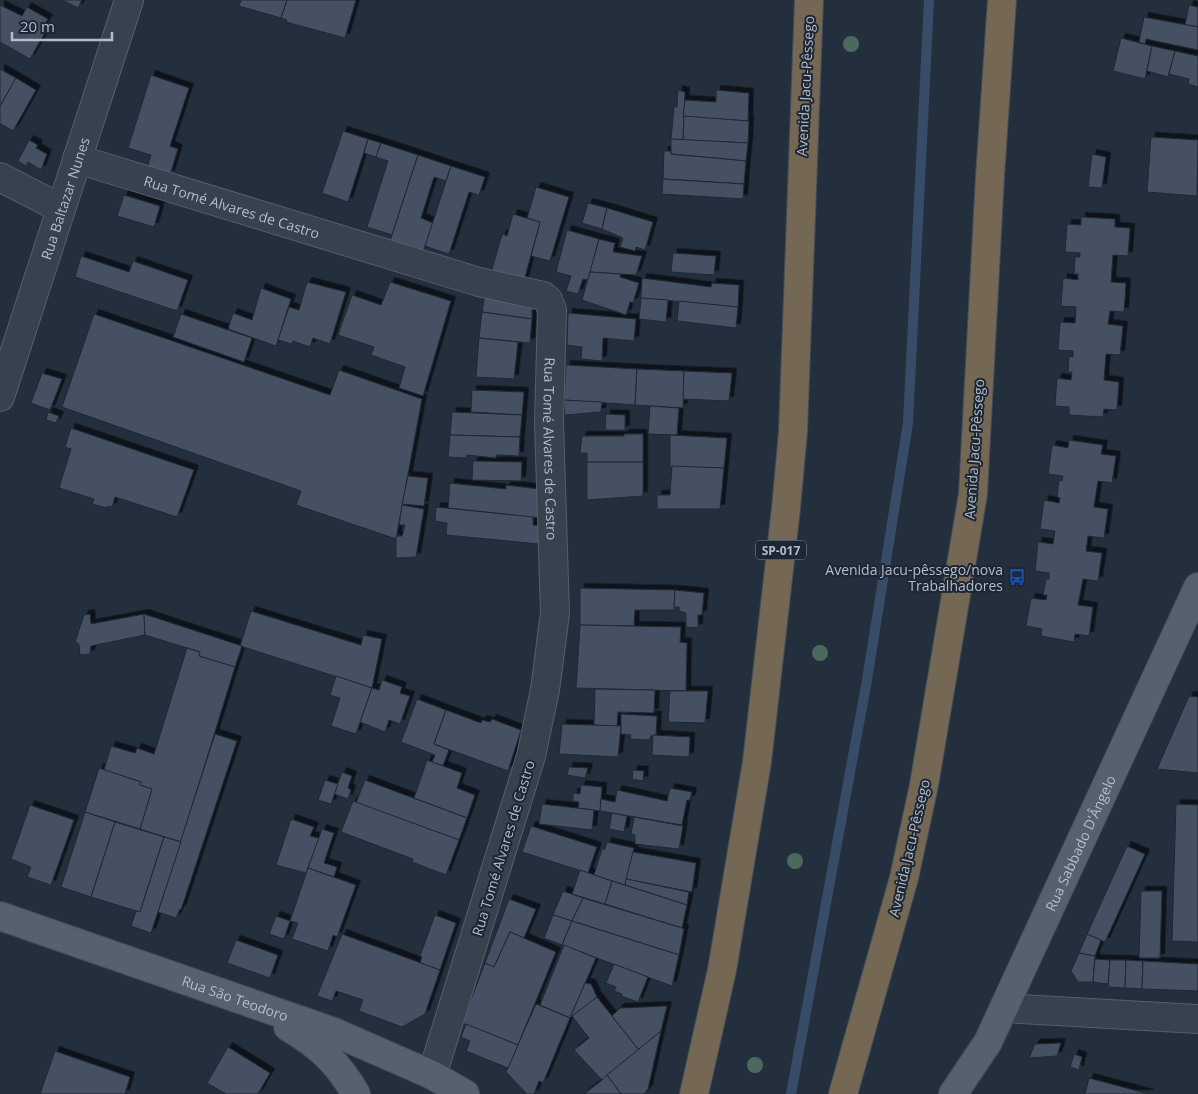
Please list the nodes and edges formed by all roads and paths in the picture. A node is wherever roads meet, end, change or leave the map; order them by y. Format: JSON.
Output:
{"nodes":[{"id":1,"x":129,"y":0,"type":"edge"},
{"id":2,"x":809,"y":0,"type":"edge"},
{"id":3,"x":1002,"y":0,"type":"edge"},
{"id":4,"x":77,"y":159,"type":"junction"},
{"id":5,"x":0,"y":177,"type":"edge"},
{"id":6,"x":60,"y":208,"type":"junction"},
{"id":7,"x":0,"y":397,"type":"edge"},
{"id":8,"x":1198,"y":587,"type":"edge"},
{"id":9,"x":0,"y":916,"type":"edge"},
{"id":10,"x":235,"y":996,"type":"junction"},
{"id":11,"x":1004,"y":1008,"type":"junction"},
{"id":12,"x":1198,"y":1019,"type":"edge"},
{"id":13,"x":432,"y":1075,"type":"junction"},
{"id":14,"x":356,"y":1094,"type":"edge"},
{"id":15,"x":465,"y":1094,"type":"edge"},
{"id":16,"x":694,"y":1094,"type":"edge"},
{"id":17,"x":843,"y":1094,"type":"edge"},
{"id":18,"x":954,"y":1094,"type":"edge"}],
"edges":[{"from":1,"to":4,"type":"street","name":"Rua Baltazar Nunes"},
{"from":2,"to":16,"type":"highway","name":"Avenida Jacu-Pêssego","number":"SP-017"},
{"from":3,"to":17,"type":"highway","name":"Avenida Jacu-Pêssego"},
{"from":4,"to":6,"type":"street","name":"Rua Baltazar Nunes"},
{"from":4,"to":13,"type":"street","name":"Rua Tomé Alvares de Castro"},
{"from":5,"to":6,"type":"street"},
{"from":6,"to":7,"type":"street","name":"Rua Baltazar Nunes"},
{"from":8,"to":11,"type":"main road","name":"Rua Sabbado D'Ângelo"},
{"from":9,"to":10,"type":"main road","name":"Rua São Teodoro"},
{"from":10,"to":13,"type":"main road","name":"Rua São Teodoro"},
{"from":10,"to":14,"type":"main road"},
{"from":11,"to":12,"type":"street"},
{"from":11,"to":18,"type":"main road","name":"Rua Sabbado D'Ângelo"},
{"from":13,"to":15,"type":"main road","name":"Rua São Teodoro"}]}
